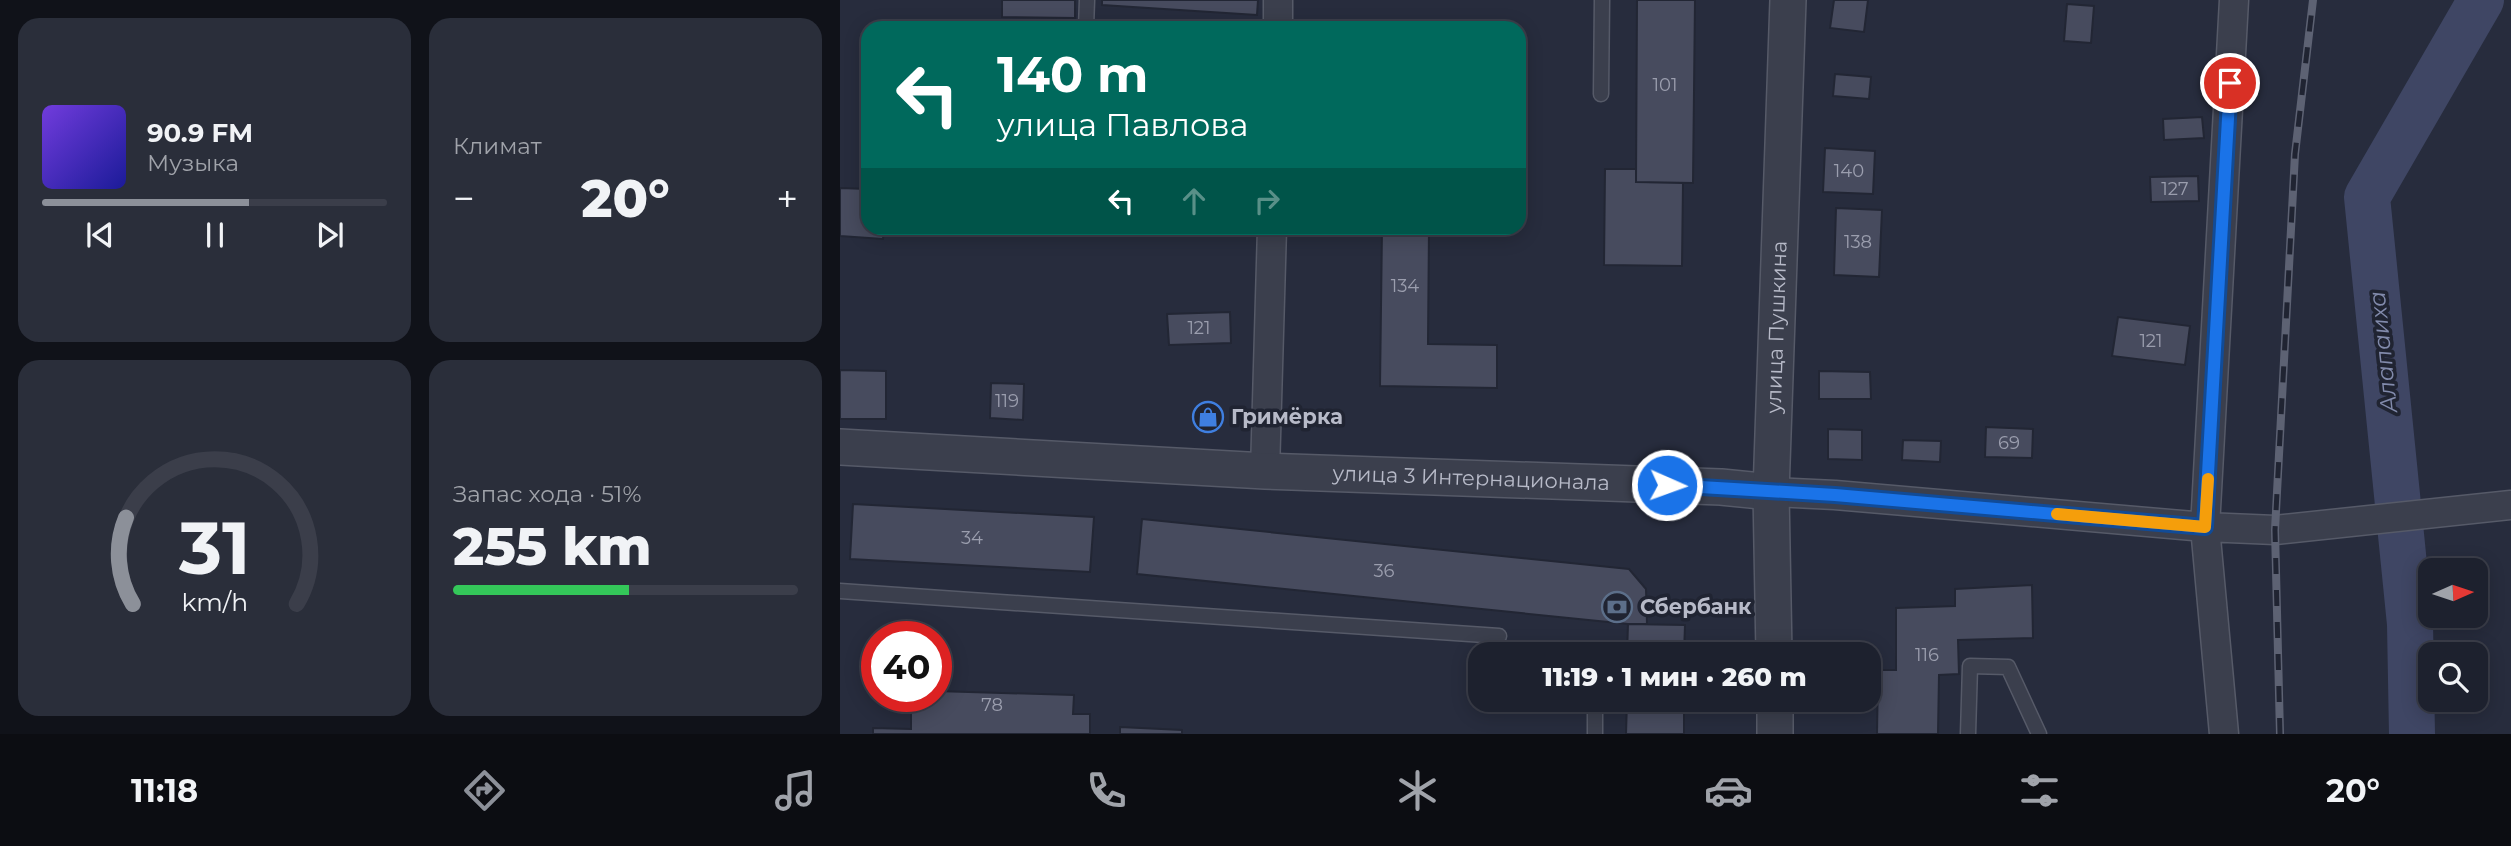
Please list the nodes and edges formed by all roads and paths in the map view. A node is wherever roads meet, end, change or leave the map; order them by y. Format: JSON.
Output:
{"nodes":[{"id":1,"x":1087,"y":0,"type":"edge"},
{"id":2,"x":1278,"y":0,"type":"edge"},
{"id":3,"x":1602,"y":0,"type":"edge"},
{"id":4,"x":1788,"y":0,"type":"edge"},
{"id":5,"x":2234,"y":0,"type":"edge"},
{"id":6,"x":1086,"y":21,"type":"edge"},
{"id":7,"x":1278,"y":21,"type":"edge"},
{"id":8,"x":1601,"y":94,"type":"dead end"},
{"id":9,"x":1272,"y":235,"type":"edge"},
{"id":10,"x":840,"y":447,"type":"edge"},
{"id":11,"x":1265,"y":471,"type":"junction"},
{"id":12,"x":1771,"y":492,"type":"junction"},
{"id":13,"x":2511,"y":505,"type":"edge"},
{"id":14,"x":2205,"y":527,"type":"junction"},
{"id":15,"x":840,"y":591,"type":"edge"},
{"id":16,"x":1499,"y":636,"type":"dead end"},
{"id":17,"x":1774,"y":642,"type":"edge"},
{"id":18,"x":1595,"y":712,"type":"edge"},
{"id":19,"x":1775,"y":712,"type":"edge"},
{"id":20,"x":1595,"y":734,"type":"edge"},
{"id":21,"x":1775,"y":734,"type":"edge"},
{"id":22,"x":1968,"y":734,"type":"edge"},
{"id":23,"x":2039,"y":734,"type":"edge"},
{"id":24,"x":2224,"y":734,"type":"edge"}],
"edges":[{"from":1,"to":6,"type":"lane"},
{"from":2,"to":7,"type":"street"},
{"from":3,"to":8,"type":"lane"},
{"from":4,"to":12,"type":"street","name":"улица Пушкина"},
{"from":5,"to":14,"type":"street"},
{"from":9,"to":11,"type":"street"},
{"from":10,"to":11,"type":"street","name":"улица 3 Интернационала"},
{"from":11,"to":12,"type":"street","name":"улица 3 Интернационала"},
{"from":12,"to":14,"type":"street","name":"улица 3 Интернационала"},
{"from":12,"to":17,"type":"street","name":"улица Пушкина"},
{"from":13,"to":14,"type":"street","name":"улица 3 Интернационала"},
{"from":14,"to":24,"type":"street"},
{"from":15,"to":16,"type":"lane"},
{"from":18,"to":20,"type":"lane"},
{"from":19,"to":21,"type":"street"},
{"from":22,"to":23,"type":"lane"}]}
